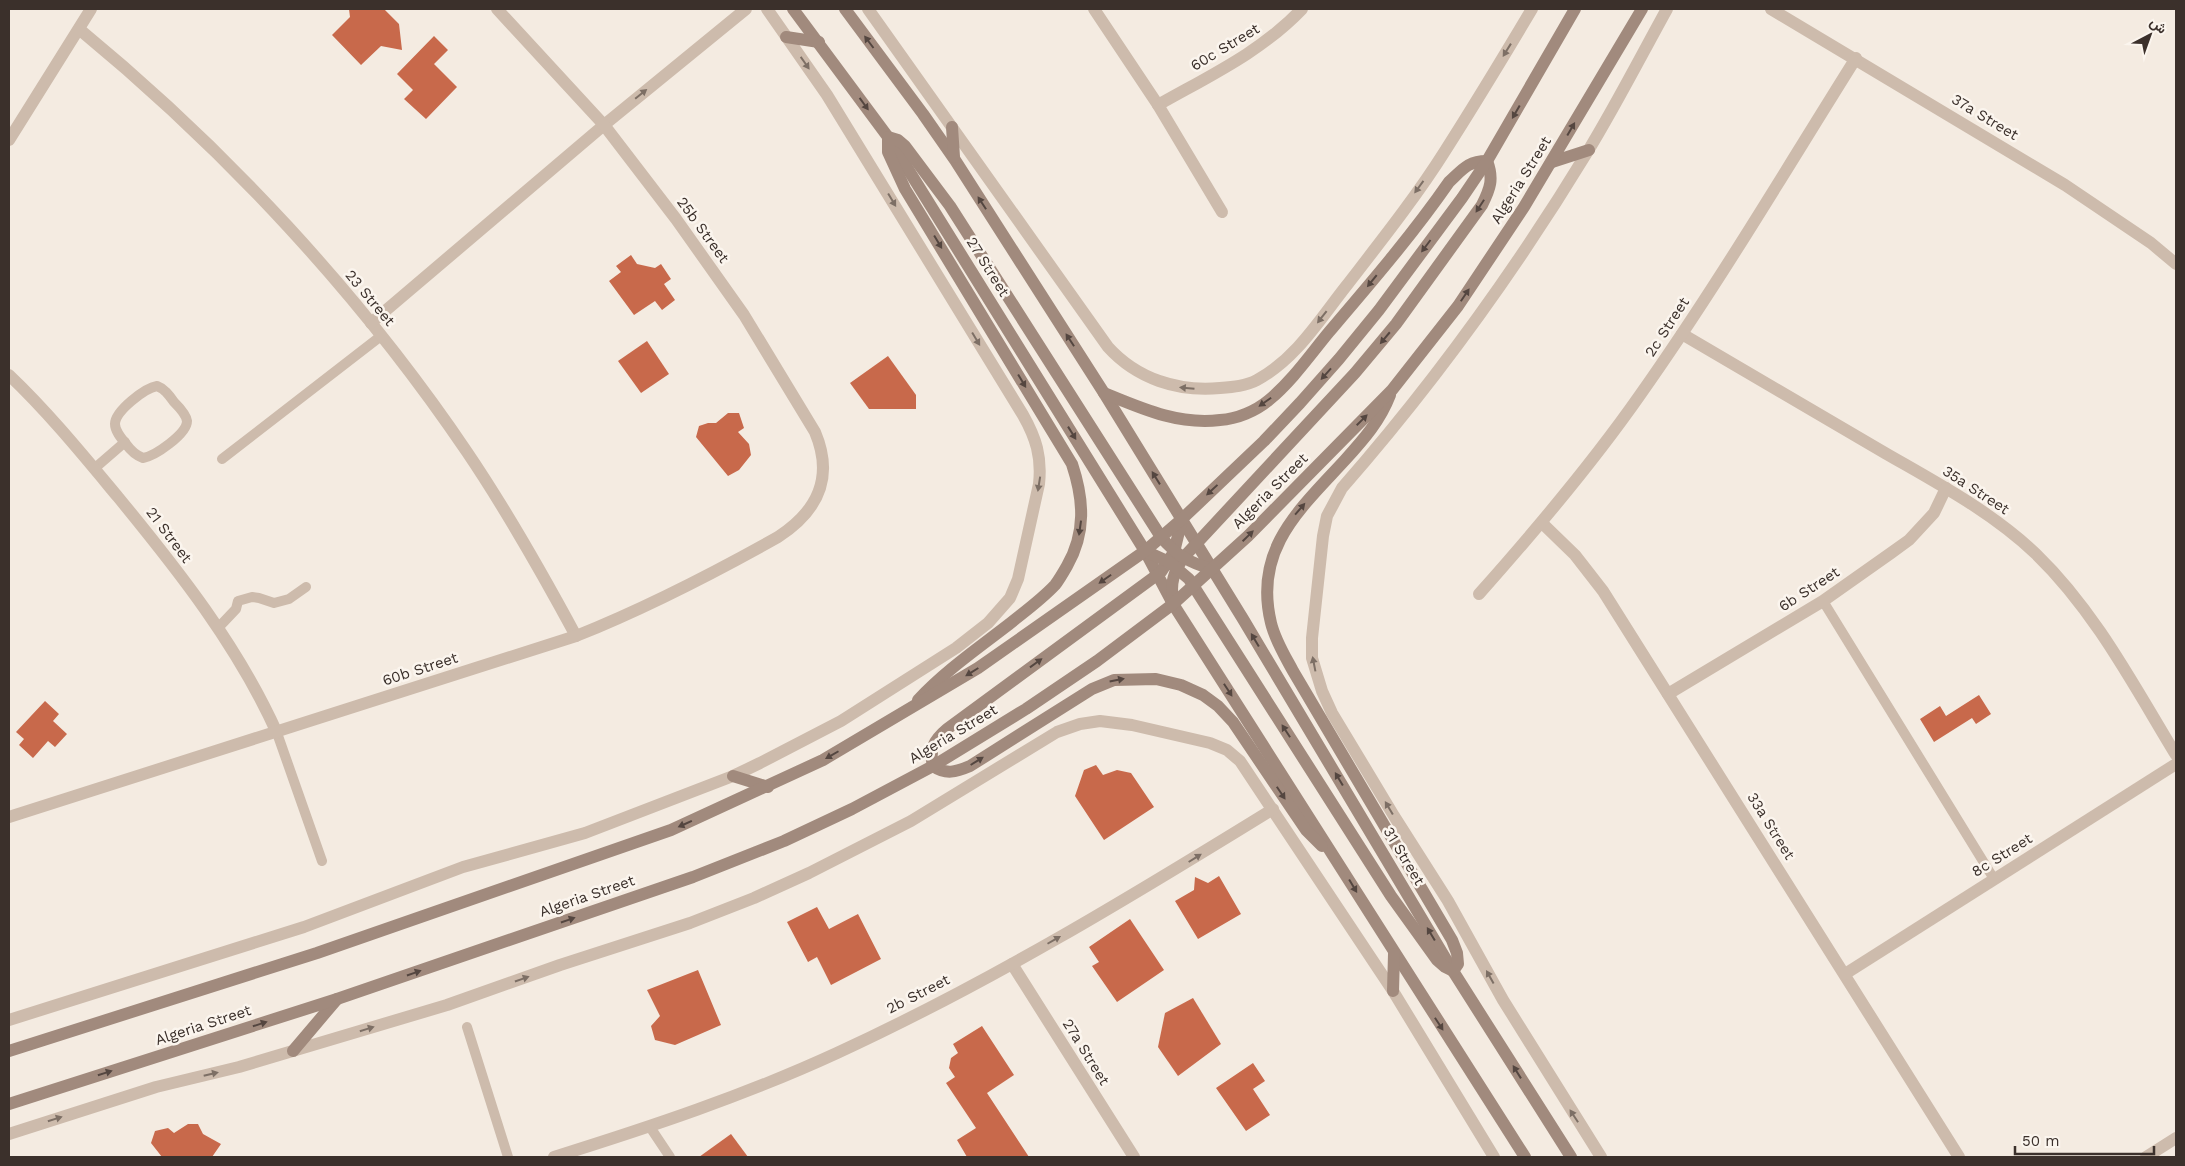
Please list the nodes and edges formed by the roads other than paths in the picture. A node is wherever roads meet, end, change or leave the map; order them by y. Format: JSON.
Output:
{"nodes":[{"id":1,"x":91,"y":9,"type":"edge"},
{"id":2,"x":498,"y":9,"type":"edge"},
{"id":3,"x":746,"y":9,"type":"edge"},
{"id":4,"x":767,"y":9,"type":"edge"},
{"id":5,"x":793,"y":9,"type":"edge"},
{"id":6,"x":845,"y":9,"type":"edge"},
{"id":7,"x":868,"y":9,"type":"edge"},
{"id":8,"x":1094,"y":9,"type":"edge"},
{"id":9,"x":1302,"y":9,"type":"edge"},
{"id":10,"x":1532,"y":9,"type":"edge"},
{"id":11,"x":1575,"y":9,"type":"edge"},
{"id":12,"x":1642,"y":9,"type":"edge"},
{"id":13,"x":1667,"y":9,"type":"edge"},
{"id":14,"x":1771,"y":9,"type":"edge"},
{"id":15,"x":78,"y":29,"type":"junction"},
{"id":16,"x":786,"y":37,"type":"junction"},
{"id":17,"x":819,"y":42,"type":"junction"},
{"id":18,"x":1856,"y":58,"type":"junction"},
{"id":19,"x":1158,"y":105,"type":"junction"},
{"id":20,"x":604,"y":125,"type":"junction"},
{"id":21,"x":952,"y":127,"type":"junction"},
{"id":22,"x":888,"y":137,"type":"junction"},
{"id":23,"x":9,"y":140,"type":"edge"},
{"id":24,"x":1589,"y":150,"type":"junction"},
{"id":25,"x":955,"y":160,"type":"junction"},
{"id":26,"x":1488,"y":161,"type":"junction"},
{"id":27,"x":1552,"y":162,"type":"junction"},
{"id":28,"x":1222,"y":212,"type":"dead end"},
{"id":29,"x":2176,"y":264,"type":"edge"},
{"id":30,"x":371,"y":323,"type":"junction"},
{"id":31,"x":1682,"y":334,"type":"junction"},
{"id":32,"x":381,"y":336,"type":"junction"},
{"id":33,"x":9,"y":374,"type":"edge"},
{"id":34,"x":1392,"y":390,"type":"junction"},
{"id":35,"x":1104,"y":393,"type":"junction"},
{"id":36,"x":124,"y":442,"type":"junction"},
{"id":37,"x":222,"y":459,"type":"dead end"},
{"id":38,"x":95,"y":468,"type":"junction"},
{"id":39,"x":1946,"y":488,"type":"junction"},
{"id":40,"x":815,"y":500,"type":"joint"},
{"id":41,"x":1182,"y":519,"type":"junction"},
{"id":42,"x":1542,"y":523,"type":"junction"},
{"id":43,"x":1161,"y":537,"type":"junction"},
{"id":44,"x":1196,"y":542,"type":"junction"},
{"id":45,"x":1145,"y":551,"type":"junction"},
{"id":46,"x":1176,"y":560,"type":"junction"},
{"id":47,"x":1212,"y":569,"type":"junction"},
{"id":48,"x":1158,"y":574,"type":"junction"},
{"id":49,"x":1194,"y":586,"type":"junction"},
{"id":50,"x":306,"y":588,"type":"dead end"},
{"id":51,"x":1479,"y":594,"type":"dead end"},
{"id":52,"x":1823,"y":601,"type":"junction"},
{"id":53,"x":1173,"y":604,"type":"junction"},
{"id":54,"x":218,"y":628,"type":"junction"},
{"id":55,"x":576,"y":636,"type":"junction"},
{"id":56,"x":1668,"y":694,"type":"junction"},
{"id":57,"x":905,"y":713,"type":"junction"},
{"id":58,"x":277,"y":733,"type":"junction"},
{"id":59,"x":2176,"y":755,"type":"edge"},
{"id":60,"x":2176,"y":764,"type":"edge"},
{"id":61,"x":933,"y":766,"type":"junction"},
{"id":62,"x":733,"y":776,"type":"junction"},
{"id":63,"x":768,"y":787,"type":"junction"},
{"id":64,"x":1273,"y":810,"type":"junction"},
{"id":65,"x":9,"y":817,"type":"edge"},
{"id":66,"x":1334,"y":856,"type":"junction"},
{"id":67,"x":322,"y":861,"type":"dead end"},
{"id":68,"x":1994,"y":879,"type":"junction"},
{"id":69,"x":1394,"y":954,"type":"junction"},
{"id":70,"x":1012,"y":964,"type":"junction"},
{"id":71,"x":1453,"y":970,"type":"junction"},
{"id":72,"x":1844,"y":974,"type":"junction"},
{"id":73,"x":1394,"y":991,"type":"junction"},
{"id":74,"x":337,"y":999,"type":"junction"},
{"id":75,"x":9,"y":1020,"type":"edge"},
{"id":76,"x":467,"y":1027,"type":"dead end"},
{"id":77,"x":9,"y":1051,"type":"edge"},
{"id":78,"x":293,"y":1051,"type":"junction"},
{"id":79,"x":9,"y":1104,"type":"edge"},
{"id":80,"x":650,"y":1127,"type":"junction"},
{"id":81,"x":9,"y":1134,"type":"edge"},
{"id":82,"x":2176,"y":1138,"type":"edge"},
{"id":83,"x":1131,"y":1156,"type":"edge"},
{"id":84,"x":508,"y":1157,"type":"edge"},
{"id":85,"x":554,"y":1157,"type":"edge"},
{"id":86,"x":670,"y":1157,"type":"edge"},
{"id":87,"x":1494,"y":1157,"type":"edge"},
{"id":88,"x":1525,"y":1157,"type":"edge"},
{"id":89,"x":1571,"y":1157,"type":"edge"},
{"id":90,"x":1600,"y":1157,"type":"edge"},
{"id":91,"x":1959,"y":1157,"type":"edge"},
{"id":92,"x":2146,"y":1157,"type":"edge"}],
"edges":[{"from":1,"to":15,"type":"street"},
{"from":2,"to":20,"type":"street","name":"25b Street"},
{"from":20,"to":3,"type":"street","one_way":true},
{"from":4,"to":16,"type":"street"},
{"from":5,"to":17,"type":"main road","name":"27 Street"},
{"from":25,"to":6,"type":"main road","name":"27 Street","one_way":true},
{"from":7,"to":21,"type":"street"},
{"from":8,"to":19,"type":"street"},
{"from":9,"to":19,"type":"street","name":"60c Street"},
{"from":10,"to":21,"type":"street","one_way":true},
{"from":11,"to":26,"type":"main road","one_way":true},
{"from":27,"to":12,"type":"main road","name":"Algeria Street","one_way":true},
{"from":13,"to":24,"type":"street"},
{"from":14,"to":18,"type":"street","name":"37a Street"},
{"from":15,"to":23,"type":"street"},
{"from":15,"to":30,"type":"street","name":"23 Street"},
{"from":16,"to":17,"type":"main road"},
{"from":16,"to":62,"type":"street","one_way":true},
{"from":17,"to":22,"type":"main road","name":"27 Street","one_way":true},
{"from":18,"to":29,"type":"street","name":"37a Street"},
{"from":18,"to":31,"type":"street","name":"2c Street"},
{"from":19,"to":28,"type":"street"},
{"from":20,"to":30,"type":"street"},
{"from":20,"to":40,"type":"street","name":"25b Street"},
{"from":21,"to":25,"type":"main road"},
{"from":22,"to":43,"type":"main road"},
{"from":22,"to":45,"type":"main road","name":"27 Street","one_way":true},
{"from":22,"to":57,"type":"main road","one_way":true},
{"from":24,"to":27,"type":"main road"},
{"from":90,"to":24,"type":"street","one_way":true},
{"from":35,"to":25,"type":"main road","name":"27 Street","one_way":true},
{"from":26,"to":35,"type":"main road","one_way":true},
{"from":26,"to":41,"type":"main road","one_way":true},
{"from":26,"to":44,"type":"main road","one_way":true},
{"from":34,"to":27,"type":"main road","name":"Algeria Street","one_way":true},
{"from":30,"to":32,"type":"street","name":"23 Street"},
{"from":31,"to":39,"type":"street","name":"35a Street"},
{"from":31,"to":42,"type":"street","name":"2c Street"},
{"from":32,"to":37,"type":"lane"},
{"from":32,"to":55,"type":"street","name":"23 Street"},
{"from":33,"to":38,"type":"street","name":"21 Street"},
{"from":47,"to":34,"type":"main road","name":"Algeria Street","one_way":true},
{"from":71,"to":34,"type":"main road","one_way":true},
{"from":41,"to":35,"type":"main road","name":"27 Street","one_way":true},
{"from":36,"to":36,"type":"lane"},
{"from":36,"to":38,"type":"lane"},
{"from":38,"to":54,"type":"street","name":"21 Street"},
{"from":39,"to":52,"type":"street","name":"6b Street"},
{"from":39,"to":59,"type":"street","name":"35a Street"},
{"from":40,"to":55,"type":"street","name":"60b Street"},
{"from":41,"to":43,"type":"main road"},
{"from":41,"to":44,"type":"main road","name":"27 Street"},
{"from":41,"to":46,"type":"main road"},
{"from":42,"to":51,"type":"street","name":"2c Street"},
{"from":42,"to":56,"type":"street","name":"33a Street"},
{"from":43,"to":45,"type":"main road"},
{"from":43,"to":46,"type":"main road"},
{"from":44,"to":46,"type":"main road"},
{"from":44,"to":47,"type":"main road","name":"31 Street"},
{"from":45,"to":46,"type":"main road"},
{"from":45,"to":48,"type":"main road","name":"27 Street"},
{"from":45,"to":57,"type":"main road","one_way":true},
{"from":46,"to":47,"type":"main road"},
{"from":46,"to":48,"type":"main road"},
{"from":46,"to":49,"type":"main road"},
{"from":46,"to":53,"type":"main road"},
{"from":47,"to":49,"type":"main road","name":"Algeria Street"},
{"from":71,"to":47,"type":"main road","name":"31 Street","one_way":true},
{"from":48,"to":53,"type":"main road","name":"27 Street"},
{"from":61,"to":48,"type":"main road","one_way":true},
{"from":49,"to":53,"type":"main road","name":"Algeria Street"},
{"from":71,"to":49,"type":"main road","one_way":true},
{"from":50,"to":54,"type":"lane"},
{"from":52,"to":56,"type":"street","name":"6b Street"},
{"from":52,"to":68,"type":"lane"},
{"from":53,"to":61,"type":"main road","name":"Algeria Street"},
{"from":53,"to":66,"type":"main road","one_way":true},
{"from":54,"to":58,"type":"street","name":"21 Street"},
{"from":55,"to":58,"type":"street","name":"60b Street"},
{"from":56,"to":72,"type":"street","name":"33a Street"},
{"from":57,"to":63,"type":"main road","one_way":true},
{"from":58,"to":65,"type":"street","name":"60b Street"},
{"from":58,"to":67,"type":"lane"},
{"from":60,"to":68,"type":"street","name":"8c Street"},
{"from":61,"to":66,"type":"main road","one_way":true},
{"from":74,"to":61,"type":"main road","name":"Algeria Street","one_way":true},
{"from":62,"to":63,"type":"main road"},
{"from":62,"to":75,"type":"street"},
{"from":63,"to":77,"type":"main road","one_way":true},
{"from":70,"to":64,"type":"street","name":"2b Street","one_way":true},
{"from":64,"to":73,"type":"street"},
{"from":78,"to":64,"type":"street","one_way":true},
{"from":66,"to":69,"type":"main road","one_way":true},
{"from":68,"to":72,"type":"street","name":"8c Street"},
{"from":69,"to":73,"type":"main road"},
{"from":69,"to":88,"type":"main road","one_way":true},
{"from":70,"to":80,"type":"street","name":"2b Street"},
{"from":70,"to":83,"type":"street","name":"27a Street"},
{"from":89,"to":71,"type":"main road","name":"31 Street","one_way":true},
{"from":72,"to":91,"type":"street","name":"33a Street"},
{"from":73,"to":87,"type":"street"},
{"from":74,"to":78,"type":"main road"},
{"from":79,"to":74,"type":"main road","name":"Algeria Street","one_way":true},
{"from":76,"to":84,"type":"lane"},
{"from":81,"to":78,"type":"street","one_way":true},
{"from":80,"to":85,"type":"street","name":"2b Street"},
{"from":80,"to":86,"type":"lane"},
{"from":82,"to":92,"type":"street"}]}
